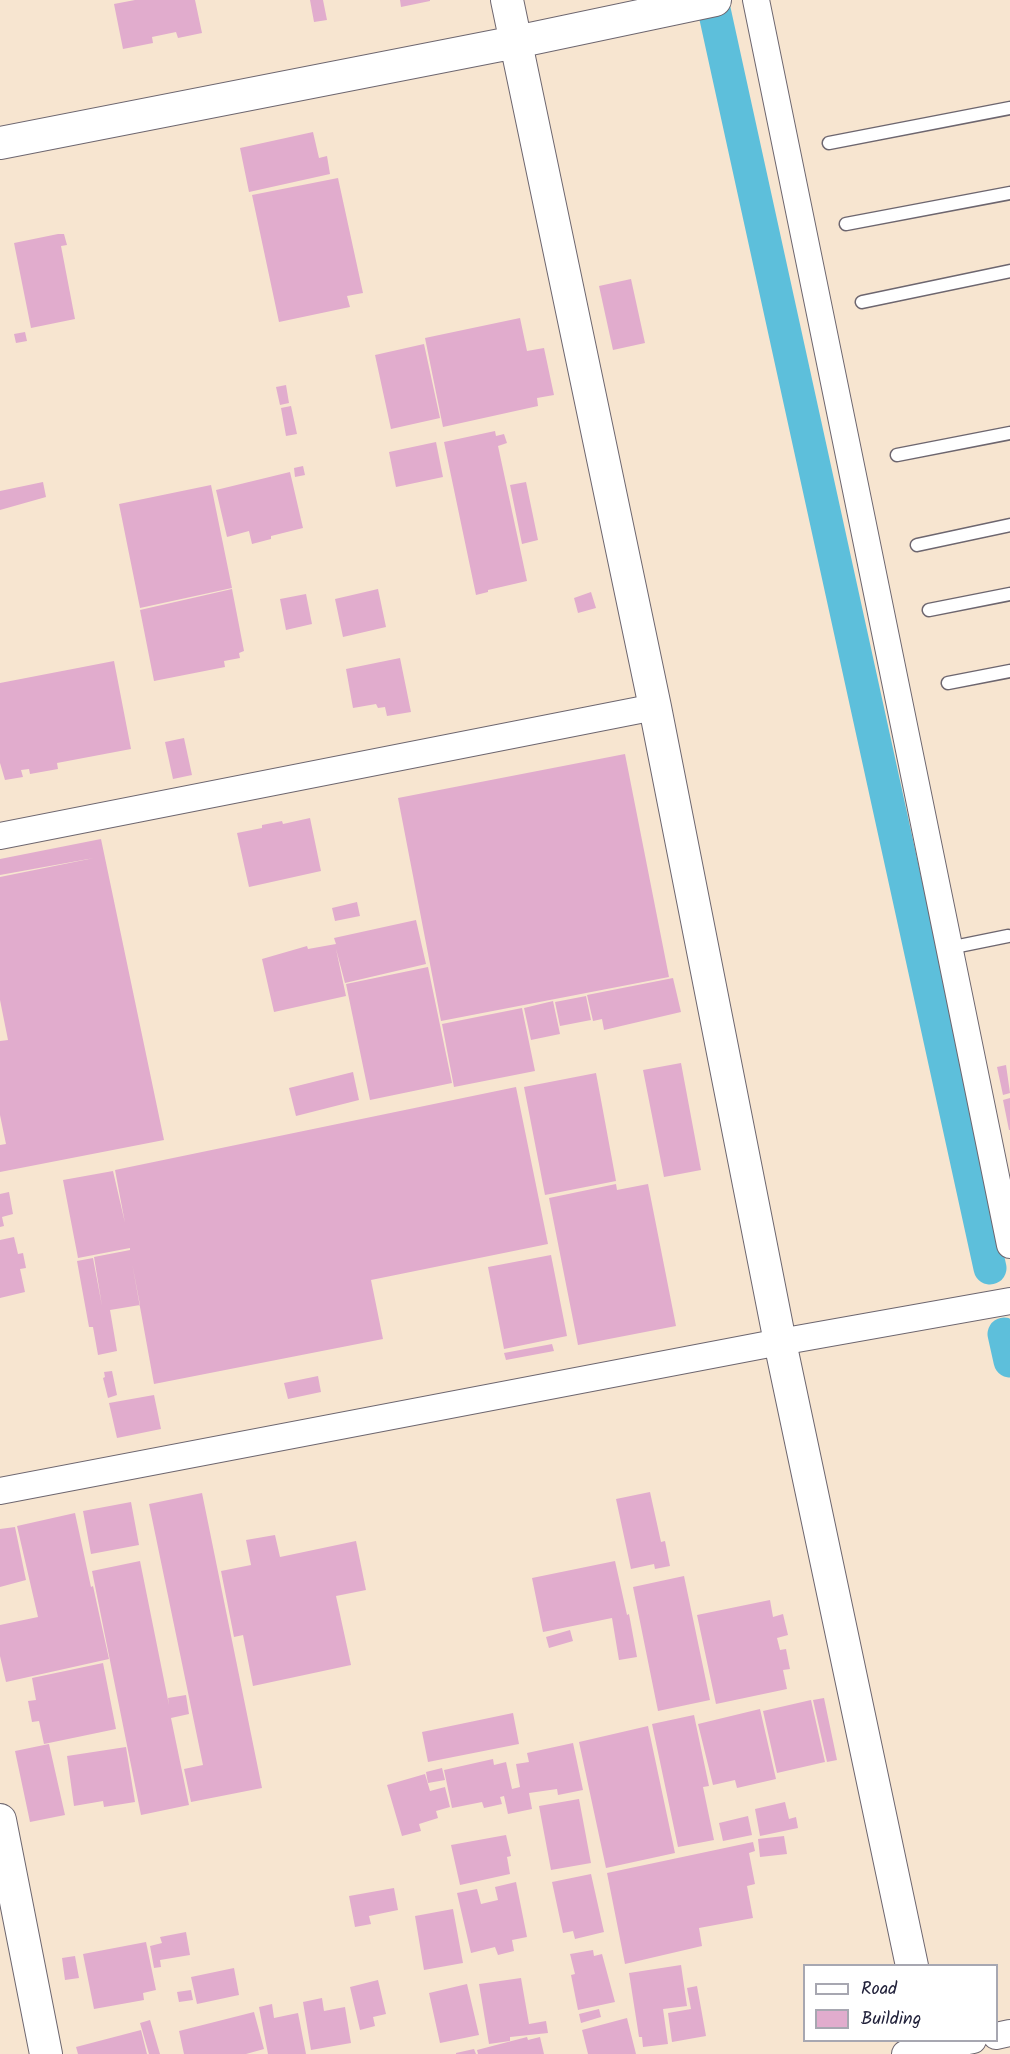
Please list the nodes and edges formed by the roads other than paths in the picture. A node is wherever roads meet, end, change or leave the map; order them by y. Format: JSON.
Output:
{"nodes":[{"id":1,"x":507,"y":0,"type":"edge"},
{"id":2,"x":715,"y":0,"type":"edge"},
{"id":3,"x":756,"y":0,"type":"edge"},
{"id":4,"x":516,"y":42,"type":"junction"},
{"id":5,"x":1010,"y":108,"type":"edge"},
{"id":6,"x":0,"y":142,"type":"edge"},
{"id":7,"x":829,"y":142,"type":"dead end"},
{"id":8,"x":1010,"y":193,"type":"edge"},
{"id":9,"x":846,"y":224,"type":"dead end"},
{"id":10,"x":1010,"y":271,"type":"edge"},
{"id":11,"x":862,"y":302,"type":"dead end"},
{"id":12,"x":1010,"y":432,"type":"edge"},
{"id":13,"x":897,"y":455,"type":"dead end"},
{"id":14,"x":1010,"y":525,"type":"edge"},
{"id":15,"x":917,"y":545,"type":"dead end"},
{"id":16,"x":1010,"y":594,"type":"edge"},
{"id":17,"x":929,"y":610,"type":"dead end"},
{"id":18,"x":1010,"y":671,"type":"edge"},
{"id":19,"x":948,"y":683,"type":"dead end"},
{"id":20,"x":655,"y":707,"type":"junction"},
{"id":21,"x":0,"y":836,"type":"edge"},
{"id":22,"x":1008,"y":936,"type":"dead end"},
{"id":23,"x":949,"y":948,"type":"junction"},
{"id":24,"x":1010,"y":1245,"type":"edge"},
{"id":25,"x":1010,"y":1301,"type":"edge"},
{"id":26,"x":780,"y":1342,"type":"junction"},
{"id":27,"x":0,"y":1491,"type":"edge"},
{"id":28,"x":0,"y":1820,"type":"edge"},
{"id":29,"x":912,"y":1964,"type":"edge"},
{"id":30,"x":962,"y":2042,"type":"edge"},
{"id":31,"x":923,"y":2049,"type":"edge"},
{"id":32,"x":46,"y":2054,"type":"edge"}],
"edges":[{"from":1,"to":4,"type":"street"},
{"from":2,"to":4,"type":"street"},
{"from":3,"to":23,"type":"street"},
{"from":4,"to":6,"type":"street"},
{"from":4,"to":20,"type":"street"},
{"from":5,"to":7,"type":"lane"},
{"from":8,"to":9,"type":"lane"},
{"from":10,"to":11,"type":"lane"},
{"from":12,"to":13,"type":"lane"},
{"from":14,"to":15,"type":"lane"},
{"from":16,"to":17,"type":"lane"},
{"from":18,"to":19,"type":"lane"},
{"from":20,"to":21,"type":"street"},
{"from":20,"to":26,"type":"street"},
{"from":22,"to":23,"type":"lane"},
{"from":23,"to":24,"type":"street"},
{"from":25,"to":26,"type":"street"},
{"from":26,"to":27,"type":"street"},
{"from":26,"to":29,"type":"street"},
{"from":28,"to":32,"type":"street"},
{"from":30,"to":31,"type":"street"}]}
